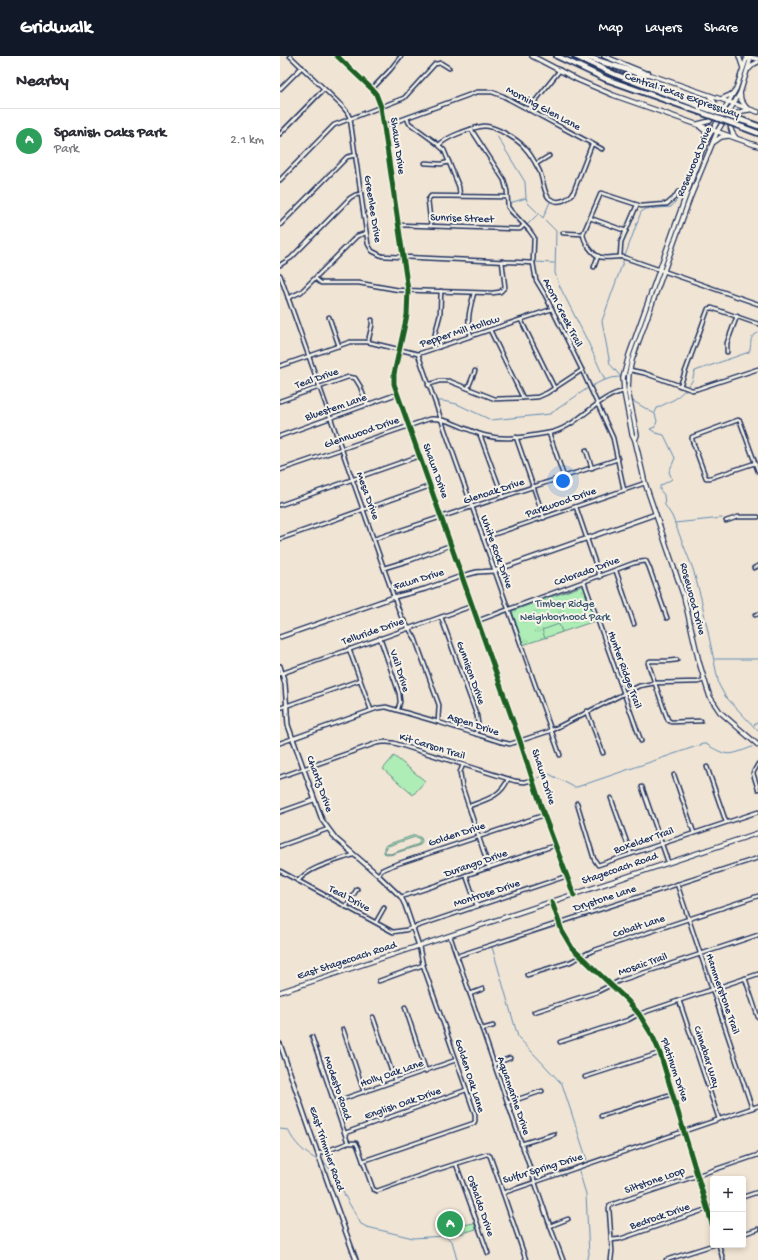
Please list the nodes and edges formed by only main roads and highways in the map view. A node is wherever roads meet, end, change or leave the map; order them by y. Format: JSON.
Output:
{"nodes":[{"id":1,"x":532,"y":56,"type":"edge"},
{"id":2,"x":557,"y":56,"type":"edge"},
{"id":3,"x":575,"y":56,"type":"edge"},
{"id":4,"x":584,"y":56,"type":"edge"},
{"id":5,"x":604,"y":56,"type":"edge"},
{"id":6,"x":739,"y":56,"type":"edge"},
{"id":7,"x":749,"y":56,"type":"edge"},
{"id":8,"x":758,"y":60,"type":"edge"},
{"id":9,"x":745,"y":70,"type":"junction"},
{"id":10,"x":648,"y":74,"type":"junction"},
{"id":11,"x":736,"y":89,"type":"junction"},
{"id":12,"x":740,"y":93,"type":"junction"},
{"id":13,"x":707,"y":95,"type":"junction"},
{"id":14,"x":720,"y":99,"type":"junction"},
{"id":15,"x":732,"y":103,"type":"junction"},
{"id":16,"x":749,"y":109,"type":"junction"},
{"id":17,"x":758,"y":112,"type":"edge"},
{"id":18,"x":696,"y":124,"type":"junction"},
{"id":19,"x":758,"y":126,"type":"edge"},
{"id":20,"x":715,"y":131,"type":"junction"},
{"id":21,"x":758,"y":133,"type":"edge"},
{"id":22,"x":730,"y":136,"type":"junction"},
{"id":23,"x":736,"y":138,"type":"junction"},
{"id":24,"x":707,"y":139,"type":"junction"},
{"id":25,"x":712,"y":144,"type":"junction"},
{"id":26,"x":758,"y":146,"type":"edge"},
{"id":27,"x":662,"y":271,"type":"junction"},
{"id":28,"x":626,"y":391,"type":"junction"},
{"id":29,"x":758,"y":745,"type":"edge"},
{"id":30,"x":758,"y":833,"type":"edge"},
{"id":31,"x":419,"y":946,"type":"joint"},
{"id":32,"x":280,"y":992,"type":"edge"}],
"edges":[{"from":1,"to":18,"type":"main road"},
{"from":2,"to":21,"type":"highway","name":"Central Texas Expressway","bridge":true},
{"from":3,"to":19,"type":"highway","name":"Central Texas Expressway","bridge":true},
{"from":4,"to":10,"type":"highway"},
{"from":5,"to":10,"type":"main road"},
{"from":6,"to":9,"type":"main road"},
{"from":7,"to":8,"type":"main road"},
{"from":7,"to":9,"type":"main road","name":"Rosewood Drive"},
{"from":8,"to":9,"type":"main road"},
{"from":9,"to":11,"type":"main road","name":"Rosewood Drive"},
{"from":9,"to":12,"type":"main road","name":"Rosewood Drive"},
{"from":10,"to":13,"type":"main road"},
{"from":11,"to":14,"type":"main road"},
{"from":11,"to":15,"type":"main road","name":"Rosewood Drive"},
{"from":12,"to":15,"type":"main road","name":"Rosewood Drive"},
{"from":12,"to":16,"type":"main road"},
{"from":13,"to":14,"type":"main road"},
{"from":13,"to":18,"type":"main road"},
{"from":14,"to":15,"type":"main road"},
{"from":15,"to":16,"type":"main road"},
{"from":15,"to":20,"type":"main road","name":"Rosewood Drive"},
{"from":16,"to":17,"type":"main road"},
{"from":16,"to":23,"type":"main road"},
{"from":18,"to":20,"type":"main road"},
{"from":18,"to":24,"type":"main road"},
{"from":20,"to":22,"type":"main road"},
{"from":20,"to":24,"type":"main road","name":"Rosewood Drive"},
{"from":20,"to":25,"type":"main road","name":"Rosewood Drive"},
{"from":22,"to":23,"type":"main road"},
{"from":22,"to":25,"type":"main road"},
{"from":23,"to":26,"type":"main road"},
{"from":24,"to":27,"type":"main road","name":"Rosewood Drive"},
{"from":25,"to":27,"type":"main road","name":"Rosewood Drive"},
{"from":27,"to":28,"type":"main road","name":"Rosewood Drive"},
{"from":27,"to":28,"type":"main road","name":"Rosewood Drive"},
{"from":28,"to":29,"type":"main road","name":"Rosewood Drive"},
{"from":30,"to":31,"type":"main road","name":"Stagecoach Road"},
{"from":31,"to":32,"type":"main road","name":"East Stagecoach Road"}]}
